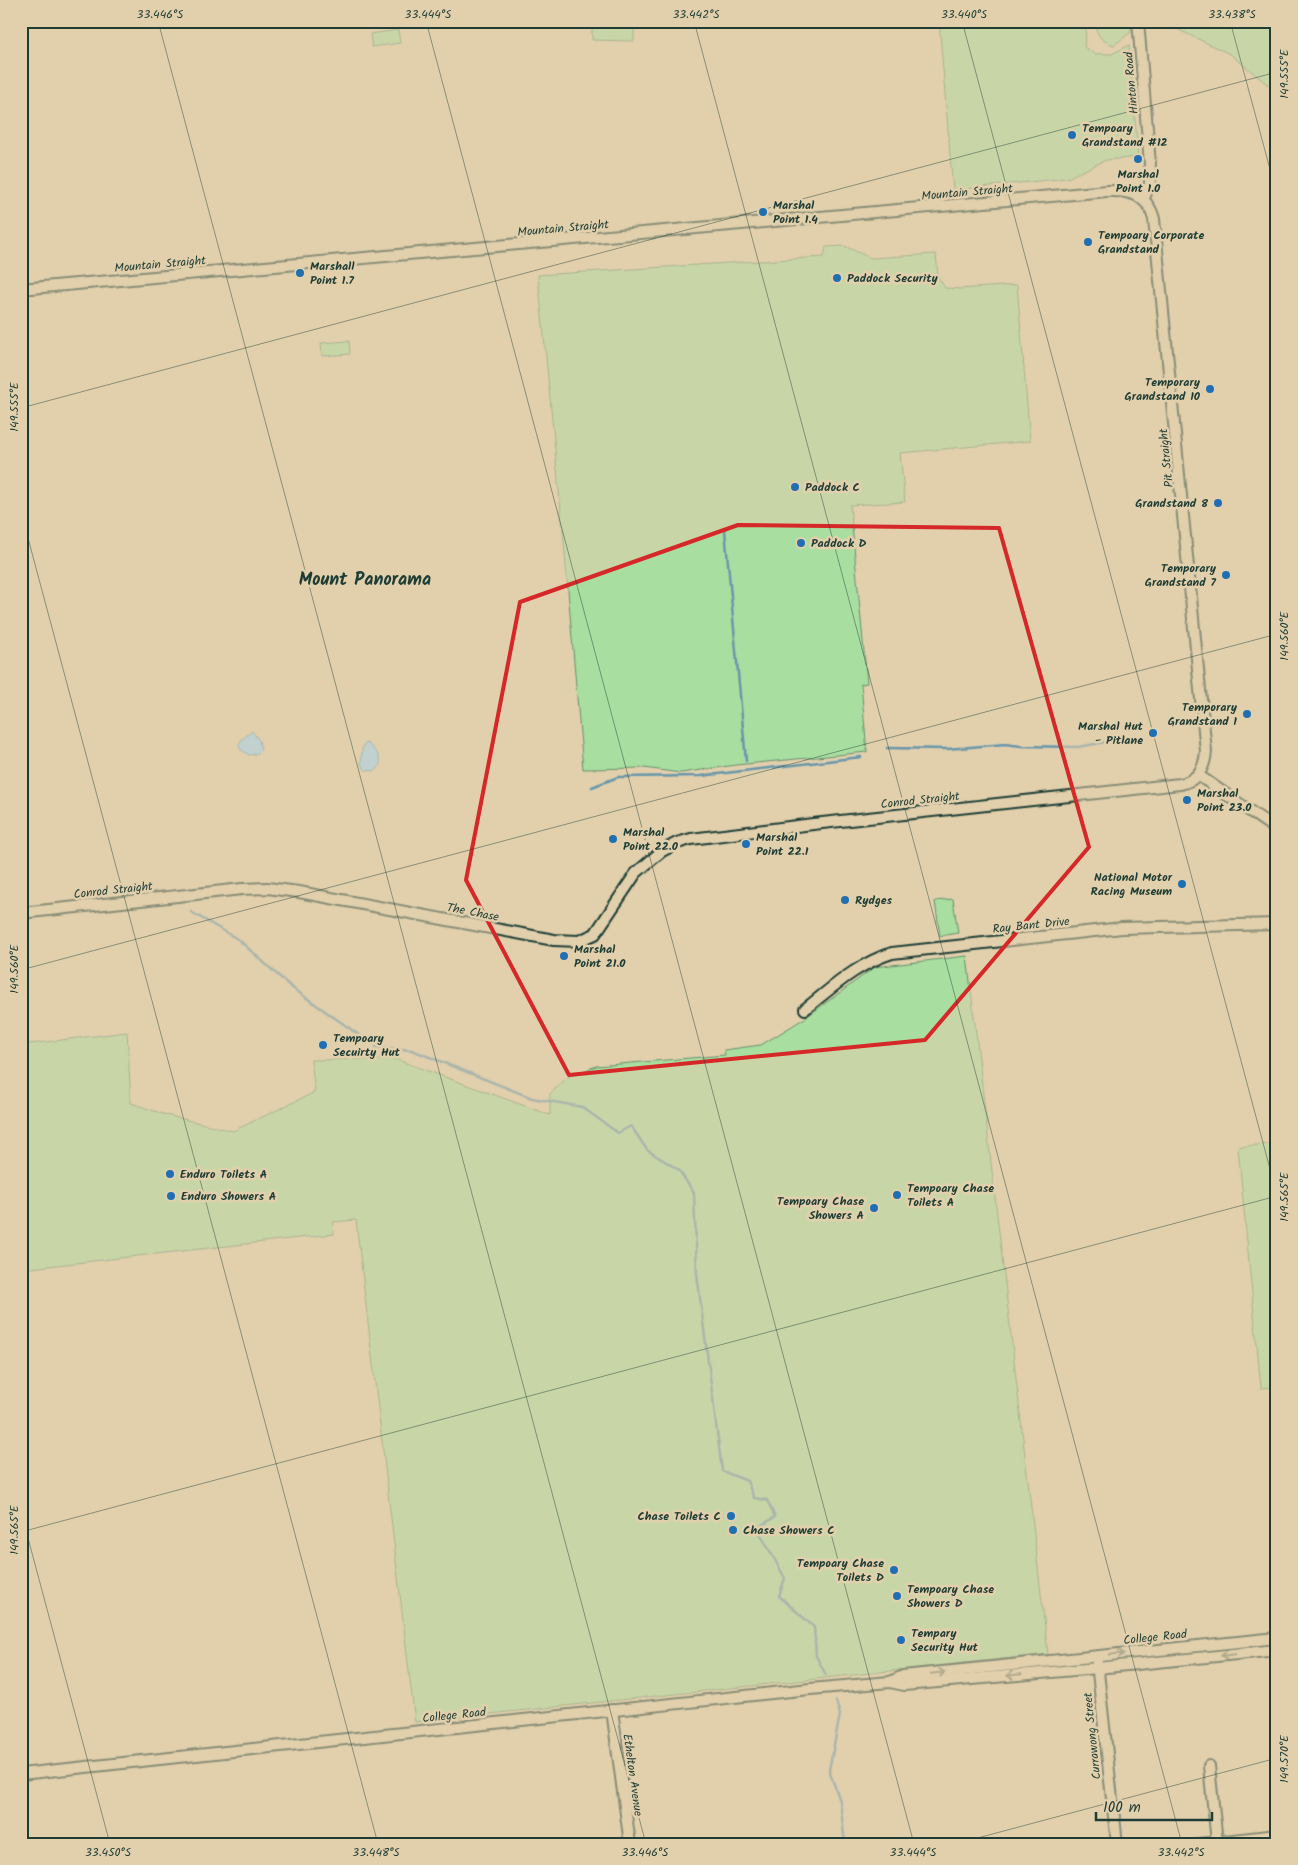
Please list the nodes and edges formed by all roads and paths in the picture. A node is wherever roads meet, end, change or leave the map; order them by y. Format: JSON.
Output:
{"nodes":[{"id":1,"x":1138,"y":21,"type":"edge"},
{"id":2,"x":1143,"y":200,"type":"junction"},
{"id":3,"x":21,"y":289,"type":"edge"},
{"id":4,"x":1198,"y":775,"type":"junction"},
{"id":5,"x":1277,"y":830,"type":"edge"},
{"id":6,"x":691,"y":839,"type":"joint"},
{"id":7,"x":208,"y":892,"type":"joint"},
{"id":8,"x":21,"y":914,"type":"edge"},
{"id":9,"x":1277,"y":924,"type":"edge"},
{"id":10,"x":805,"y":1009,"type":"dead end"},
{"id":11,"x":1277,"y":1638,"type":"edge"},
{"id":12,"x":1277,"y":1650,"type":"edge"},
{"id":13,"x":1096,"y":1656,"type":"junction"},
{"id":14,"x":1035,"y":1662,"type":"junction"},
{"id":15,"x":1097,"y":1668,"type":"junction"},
{"id":16,"x":1036,"y":1673,"type":"junction"},
{"id":17,"x":890,"y":1682,"type":"junction"},
{"id":18,"x":612,"y":1710,"type":"junction"},
{"id":19,"x":1209,"y":1766,"type":"dead end"},
{"id":20,"x":21,"y":1774,"type":"edge"},
{"id":21,"x":1277,"y":1835,"type":"edge"},
{"id":22,"x":1217,"y":1842,"type":"junction"},
{"id":23,"x":630,"y":1844,"type":"edge"},
{"id":24,"x":1117,"y":1844,"type":"edge"},
{"id":25,"x":1198,"y":1844,"type":"edge"}],
"edges":[{"from":1,"to":2,"type":"street","name":"Hinton Road"},
{"from":2,"to":3,"type":"street","name":"Mountain Straight"},
{"from":2,"to":4,"type":"street","name":"Pit Straight"},
{"from":4,"to":5,"type":"street"},
{"from":4,"to":6,"type":"street","name":"Conrod Straight"},
{"from":6,"to":7,"type":"street","name":"The Chase"},
{"from":7,"to":8,"type":"street","name":"Conrod Straight"},
{"from":9,"to":10,"type":"street","name":"Ray Bant Drive"},
{"from":13,"to":11,"type":"street","name":"College Road","one_way":true},
{"from":12,"to":15,"type":"street","name":"College Road","one_way":true},
{"from":13,"to":14,"type":"street","name":"College Road"},
{"from":13,"to":15,"type":"street","name":"Currawong Street"},
{"from":14,"to":16,"type":"street"},
{"from":17,"to":14,"type":"street","name":"College Road","one_way":true},
{"from":15,"to":16,"type":"street","name":"College Road"},
{"from":15,"to":24,"type":"street","name":"Currawong Street"},
{"from":16,"to":17,"type":"street","name":"College Road","one_way":true},
{"from":17,"to":18,"type":"street","name":"College Road"},
{"from":18,"to":20,"type":"street","name":"College Road"},
{"from":18,"to":23,"type":"street","name":"Ethelton Avenue"},
{"from":19,"to":22,"type":"street"},
{"from":21,"to":22,"type":"street"},
{"from":22,"to":25,"type":"street"}]}
